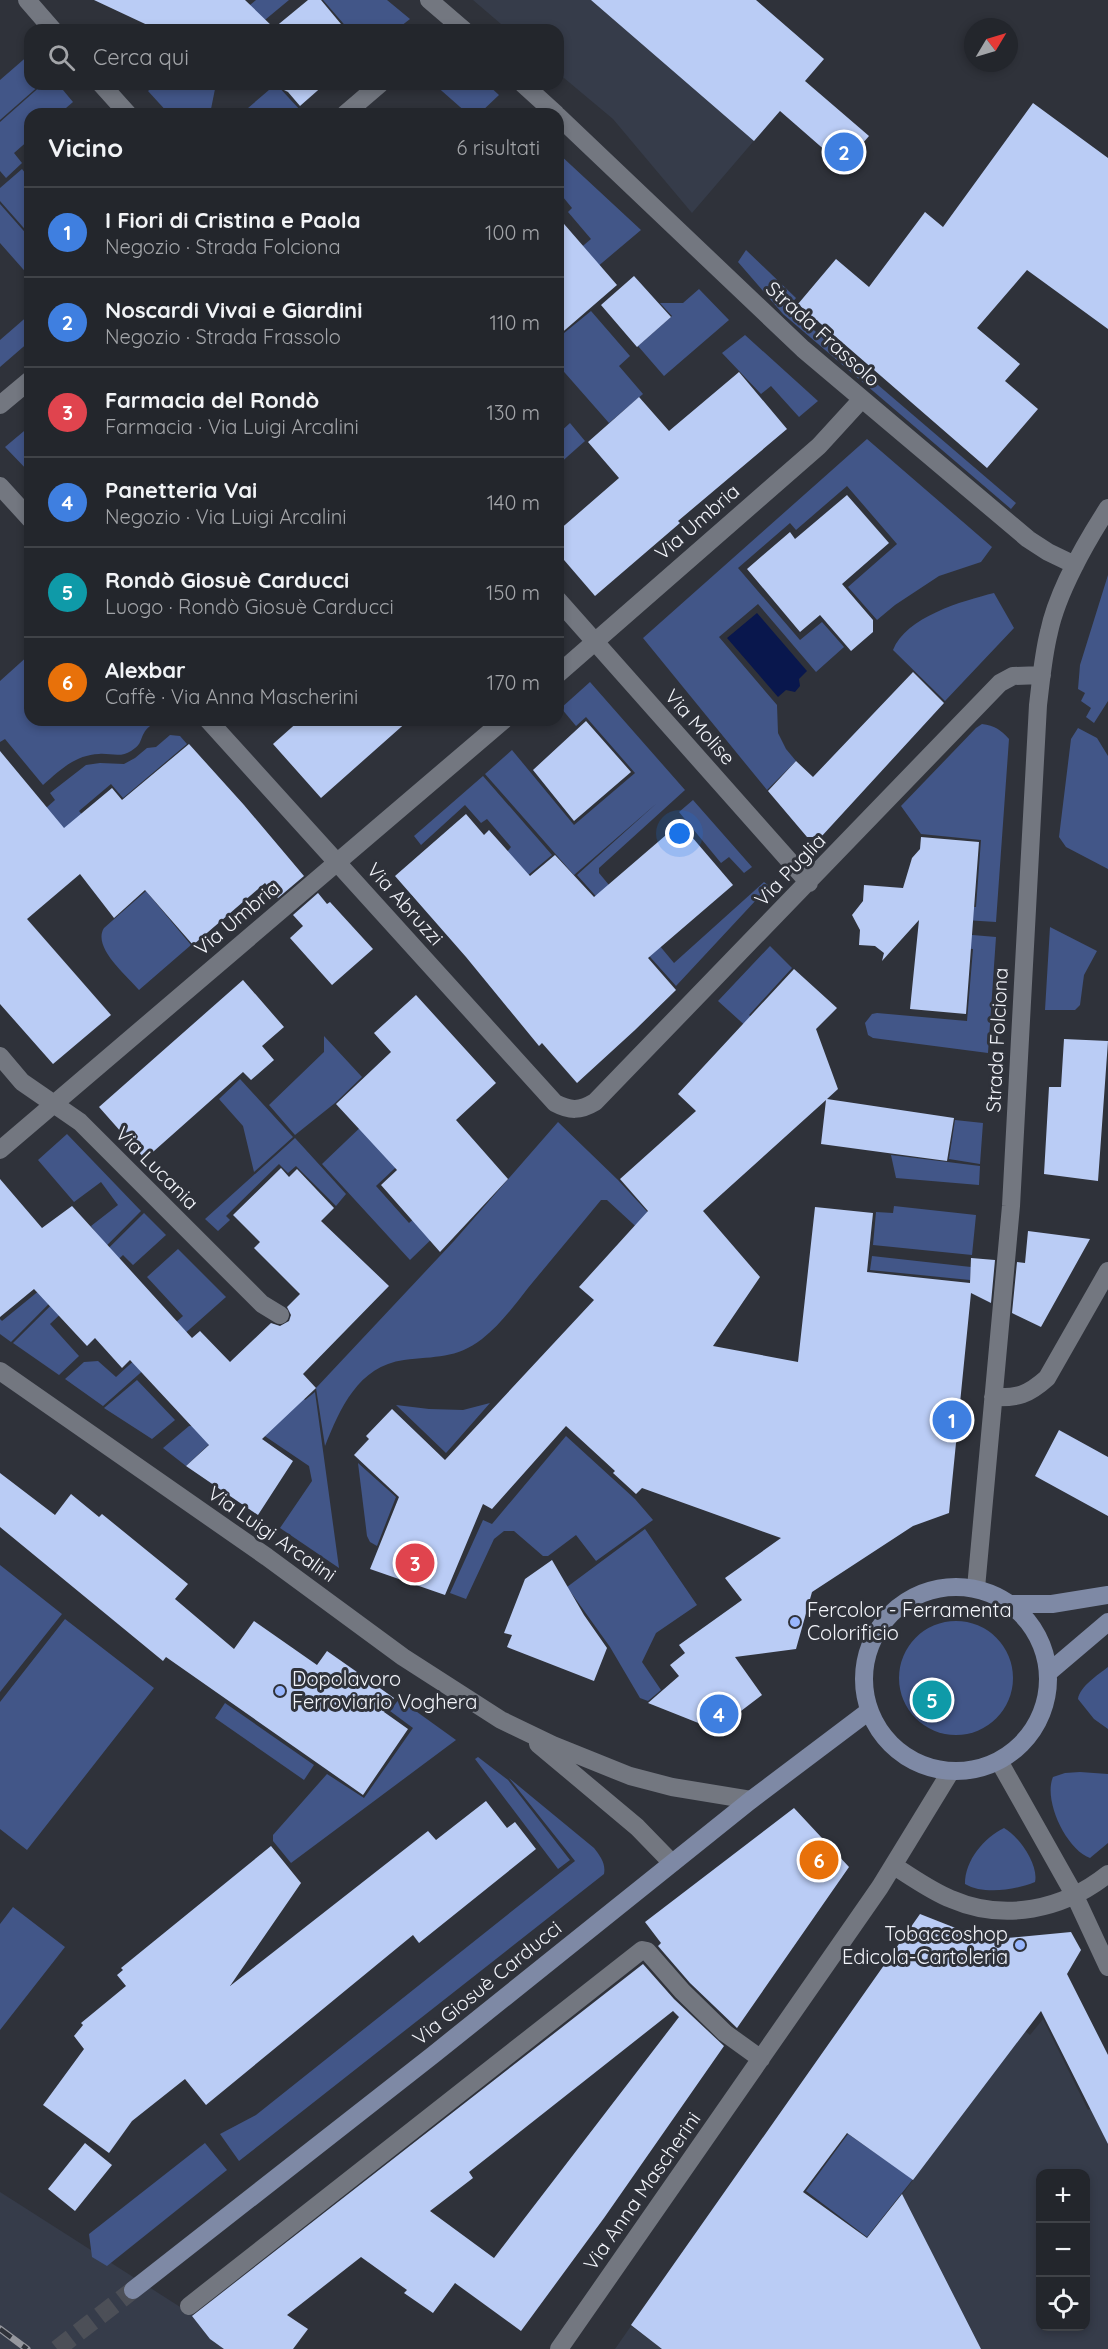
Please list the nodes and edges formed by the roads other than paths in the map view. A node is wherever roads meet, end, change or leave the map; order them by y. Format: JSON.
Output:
{"nodes":[{"id":1,"x":27,"y":0,"type":"edge"},
{"id":2,"x":429,"y":0,"type":"edge"},
{"id":3,"x":48,"y":24,"type":"edge"},
{"id":4,"x":450,"y":24,"type":"edge"},
{"id":5,"x":106,"y":90,"type":"edge"},
{"id":6,"x":374,"y":90,"type":"edge"},
{"id":7,"x":530,"y":90,"type":"edge"},
{"id":8,"x":123,"y":108,"type":"edge"},
{"id":9,"x":352,"y":108,"type":"edge"},
{"id":10,"x":549,"y":108,"type":"edge"},
{"id":11,"x":564,"y":122,"type":"edge"},
{"id":12,"x":24,"y":385,"type":"edge"},
{"id":13,"x":862,"y":399,"type":"junction"},
{"id":14,"x":0,"y":405,"type":"edge"},
{"id":15,"x":0,"y":486,"type":"edge"},
{"id":16,"x":1108,"y":508,"type":"edge"},
{"id":17,"x":24,"y":512,"type":"edge"},
{"id":18,"x":1075,"y":565,"type":"junction"},
{"id":19,"x":564,"y":607,"type":"edge"},
{"id":20,"x":595,"y":642,"type":"junction"},
{"id":21,"x":564,"y":669,"type":"edge"},
{"id":22,"x":1042,"y":675,"type":"junction"},
{"id":23,"x":213,"y":726,"type":"edge"},
{"id":24,"x":497,"y":726,"type":"edge"},
{"id":25,"x":337,"y":862,"type":"junction"},
{"id":26,"x":809,"y":883,"type":"junction"},
{"id":27,"x":0,"y":1056,"type":"edge"},
{"id":28,"x":54,"y":1104,"type":"junction"},
{"id":29,"x":574,"y":1110,"type":"joint"},
{"id":30,"x":0,"y":1150,"type":"edge"},
{"id":31,"x":1108,"y":1271,"type":"edge"},
{"id":32,"x":280,"y":1315,"type":"dead end"},
{"id":33,"x":0,"y":1371,"type":"edge"},
{"id":34,"x":993,"y":1397,"type":"junction"},
{"id":35,"x":976,"y":1588,"type":"junction"},
{"id":36,"x":1108,"y":1595,"type":"edge"},
{"id":37,"x":1011,"y":1604,"type":"junction"},
{"id":38,"x":1108,"y":1622,"type":"edge"},
{"id":39,"x":1048,"y":1672,"type":"junction"},
{"id":40,"x":869,"y":1711,"type":"junction"},
{"id":41,"x":520,"y":1730,"type":"junction"},
{"id":42,"x":999,"y":1761,"type":"junction"},
{"id":43,"x":951,"y":1772,"type":"junction"},
{"id":44,"x":752,"y":1800,"type":"junction"},
{"id":45,"x":672,"y":1863,"type":"junction"},
{"id":46,"x":894,"y":1866,"type":"junction"},
{"id":47,"x":1108,"y":1874,"type":"edge"},
{"id":48,"x":1075,"y":1896,"type":"junction"},
{"id":49,"x":1108,"y":1967,"type":"edge"},
{"id":50,"x":761,"y":2059,"type":"junction"},
{"id":51,"x":133,"y":2290,"type":"tunnel mouth"},
{"id":52,"x":189,"y":2306,"type":"dead end"},
{"id":53,"x":559,"y":2349,"type":"edge"}],
"edges":[{"from":1,"to":3,"type":"street"},
{"from":2,"to":4,"type":"street"},
{"from":5,"to":8,"type":"street"},
{"from":6,"to":9,"type":"street"},
{"from":7,"to":10,"type":"street","name":"Strada Frassolo"},
{"from":11,"to":13,"type":"street","name":"Strada Frassolo"},
{"from":12,"to":14,"type":"street"},
{"from":13,"to":18,"type":"street","name":"Strada Frassolo"},
{"from":13,"to":20,"type":"street","name":"Via Umbria"},
{"from":15,"to":17,"type":"street"},
{"from":16,"to":18,"type":"street","name":"Strada Folciona"},
{"from":18,"to":22,"type":"street","name":"Strada Folciona"},
{"from":19,"to":20,"type":"street","name":"Via Molise"},
{"from":20,"to":21,"type":"street","name":"Via Umbria"},
{"from":20,"to":26,"type":"street","name":"Via Molise"},
{"from":22,"to":26,"type":"street","name":"Via Puglia"},
{"from":22,"to":34,"type":"street","name":"Strada Folciona"},
{"from":23,"to":25,"type":"street","name":"Via Abruzzi"},
{"from":24,"to":25,"type":"street","name":"Via Umbria"},
{"from":25,"to":28,"type":"street","name":"Via Umbria"},
{"from":25,"to":29,"type":"street","name":"Via Abruzzi"},
{"from":26,"to":29,"type":"street","name":"Via Puglia"},
{"from":27,"to":28,"type":"street","name":"Via Lucania"},
{"from":28,"to":30,"type":"street","name":"Via Umbria"},
{"from":28,"to":32,"type":"street","name":"Via Lucania"},
{"from":31,"to":34,"type":"street"},
{"from":33,"to":41,"type":"street","name":"Via Luigi Arcalini"},
{"from":34,"to":35,"type":"street","name":"Strada Folciona"},
{"from":35,"to":37,"type":"street"},
{"from":35,"to":40,"type":"street"},
{"from":36,"to":37,"type":"street"},
{"from":37,"to":39,"type":"street"},
{"from":38,"to":39,"type":"street"},
{"from":39,"to":42,"type":"street"},
{"from":40,"to":43,"type":"street"},
{"from":40,"to":44,"type":"street","name":"Via Giosuè Carducci"},
{"from":41,"to":44,"type":"street","name":"Via Luigi Arcalini"},
{"from":41,"to":45,"type":"street","name":"Via Luigi Arcalini"},
{"from":42,"to":43,"type":"street"},
{"from":42,"to":48,"type":"street"},
{"from":43,"to":46,"type":"street","name":"Via Anna Mascherini"},
{"from":44,"to":45,"type":"street","name":"Via Giosuè Carducci"},
{"from":45,"to":51,"type":"street","name":"Via Giosuè Carducci"},
{"from":46,"to":48,"type":"street"},
{"from":46,"to":50,"type":"street","name":"Via Anna Mascherini"},
{"from":47,"to":48,"type":"street"},
{"from":48,"to":49,"type":"street"},
{"from":50,"to":52,"type":"street"},
{"from":50,"to":53,"type":"street","name":"Via Anna Mascherini"}]}
